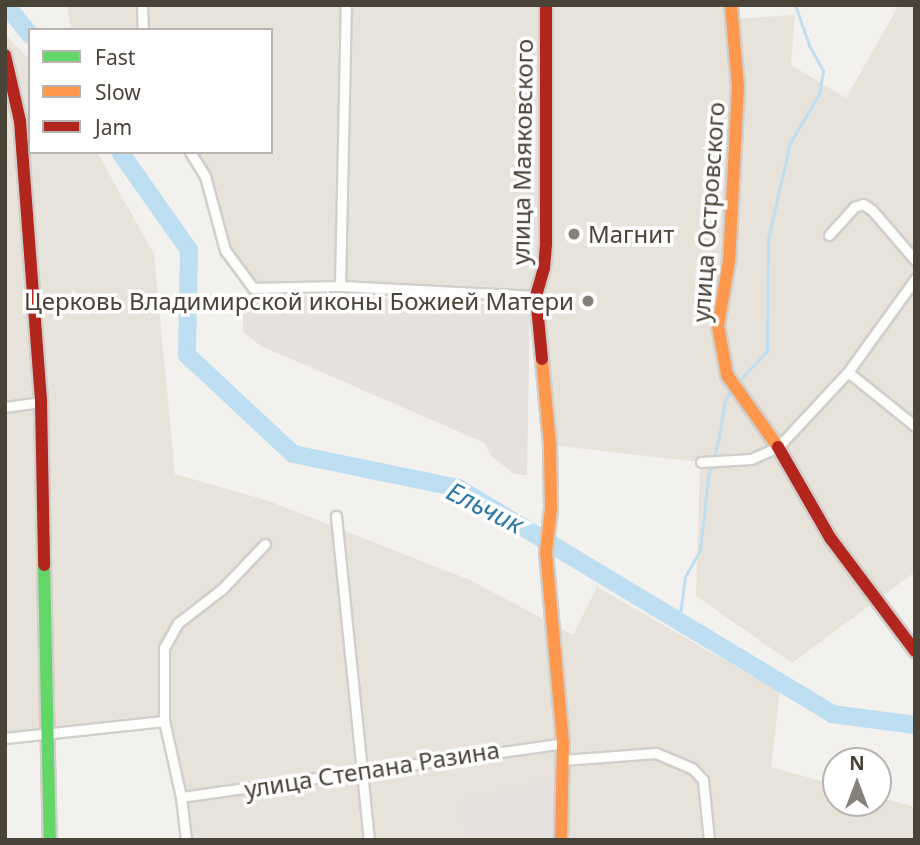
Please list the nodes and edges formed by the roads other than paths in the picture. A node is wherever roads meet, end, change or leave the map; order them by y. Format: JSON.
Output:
{"nodes":[{"id":1,"x":142,"y":5,"type":"edge"},
{"id":2,"x":346,"y":5,"type":"edge"},
{"id":3,"x":546,"y":5,"type":"edge"},
{"id":4,"x":731,"y":5,"type":"edge"},
{"id":5,"x":143,"y":28,"type":"edge"},
{"id":6,"x":5,"y":55,"type":"edge"},
{"id":7,"x":191,"y":154,"type":"edge"},
{"id":8,"x":830,"y":235,"type":"dead end"},
{"id":9,"x":915,"y":260,"type":"edge"},
{"id":10,"x":915,"y":279,"type":"edge"},
{"id":11,"x":340,"y":286,"type":"junction"},
{"id":12,"x":536,"y":296,"type":"junction"},
{"id":13,"x":848,"y":372,"type":"junction"},
{"id":14,"x":41,"y":402,"type":"junction"},
{"id":15,"x":5,"y":407,"type":"edge"},
{"id":16,"x":915,"y":426,"type":"edge"},
{"id":17,"x":778,"y":446,"type":"junction"},
{"id":18,"x":701,"y":462,"type":"dead end"},
{"id":19,"x":336,"y":516,"type":"dead end"},
{"id":20,"x":265,"y":544,"type":"dead end"},
{"id":21,"x":915,"y":651,"type":"edge"},
{"id":22,"x":164,"y":721,"type":"junction"},
{"id":23,"x":49,"y":733,"type":"junction"},
{"id":24,"x":5,"y":738,"type":"edge"},
{"id":25,"x":563,"y":743,"type":"junction"},
{"id":26,"x":563,"y":760,"type":"junction"},
{"id":27,"x":362,"y":772,"type":"junction"},
{"id":28,"x":181,"y":797,"type":"junction"},
{"id":29,"x":50,"y":840,"type":"edge"},
{"id":30,"x":186,"y":840,"type":"edge"},
{"id":31,"x":369,"y":840,"type":"edge"},
{"id":32,"x":561,"y":840,"type":"edge"},
{"id":33,"x":709,"y":840,"type":"edge"}],
"edges":[{"from":1,"to":5,"type":"street"},
{"from":2,"to":11,"type":"street"},
{"from":3,"to":12,"type":"street","name":"улица Маяковского"},
{"from":4,"to":17,"type":"street","name":"улица Островского"},
{"from":6,"to":14,"type":"street"},
{"from":7,"to":11,"type":"street"},
{"from":8,"to":9,"type":"street"},
{"from":10,"to":13,"type":"street"},
{"from":11,"to":12,"type":"street"},
{"from":12,"to":25,"type":"street","name":"улица Маяковского"},
{"from":13,"to":16,"type":"street"},
{"from":13,"to":17,"type":"street"},
{"from":14,"to":15,"type":"street"},
{"from":14,"to":23,"type":"street"},
{"from":17,"to":18,"type":"street"},
{"from":17,"to":21,"type":"street","name":"улица Островского"},
{"from":19,"to":27,"type":"street"},
{"from":20,"to":22,"type":"street"},
{"from":22,"to":23,"type":"street"},
{"from":22,"to":28,"type":"street"},
{"from":23,"to":24,"type":"street"},
{"from":23,"to":29,"type":"street"},
{"from":25,"to":26,"type":"street"},
{"from":25,"to":27,"type":"street","name":"улица Степана Разина"},
{"from":26,"to":32,"type":"street"},
{"from":26,"to":33,"type":"street"},
{"from":27,"to":28,"type":"street","name":"улица Степана Разина"},
{"from":27,"to":31,"type":"street"},
{"from":28,"to":30,"type":"street"}]}
